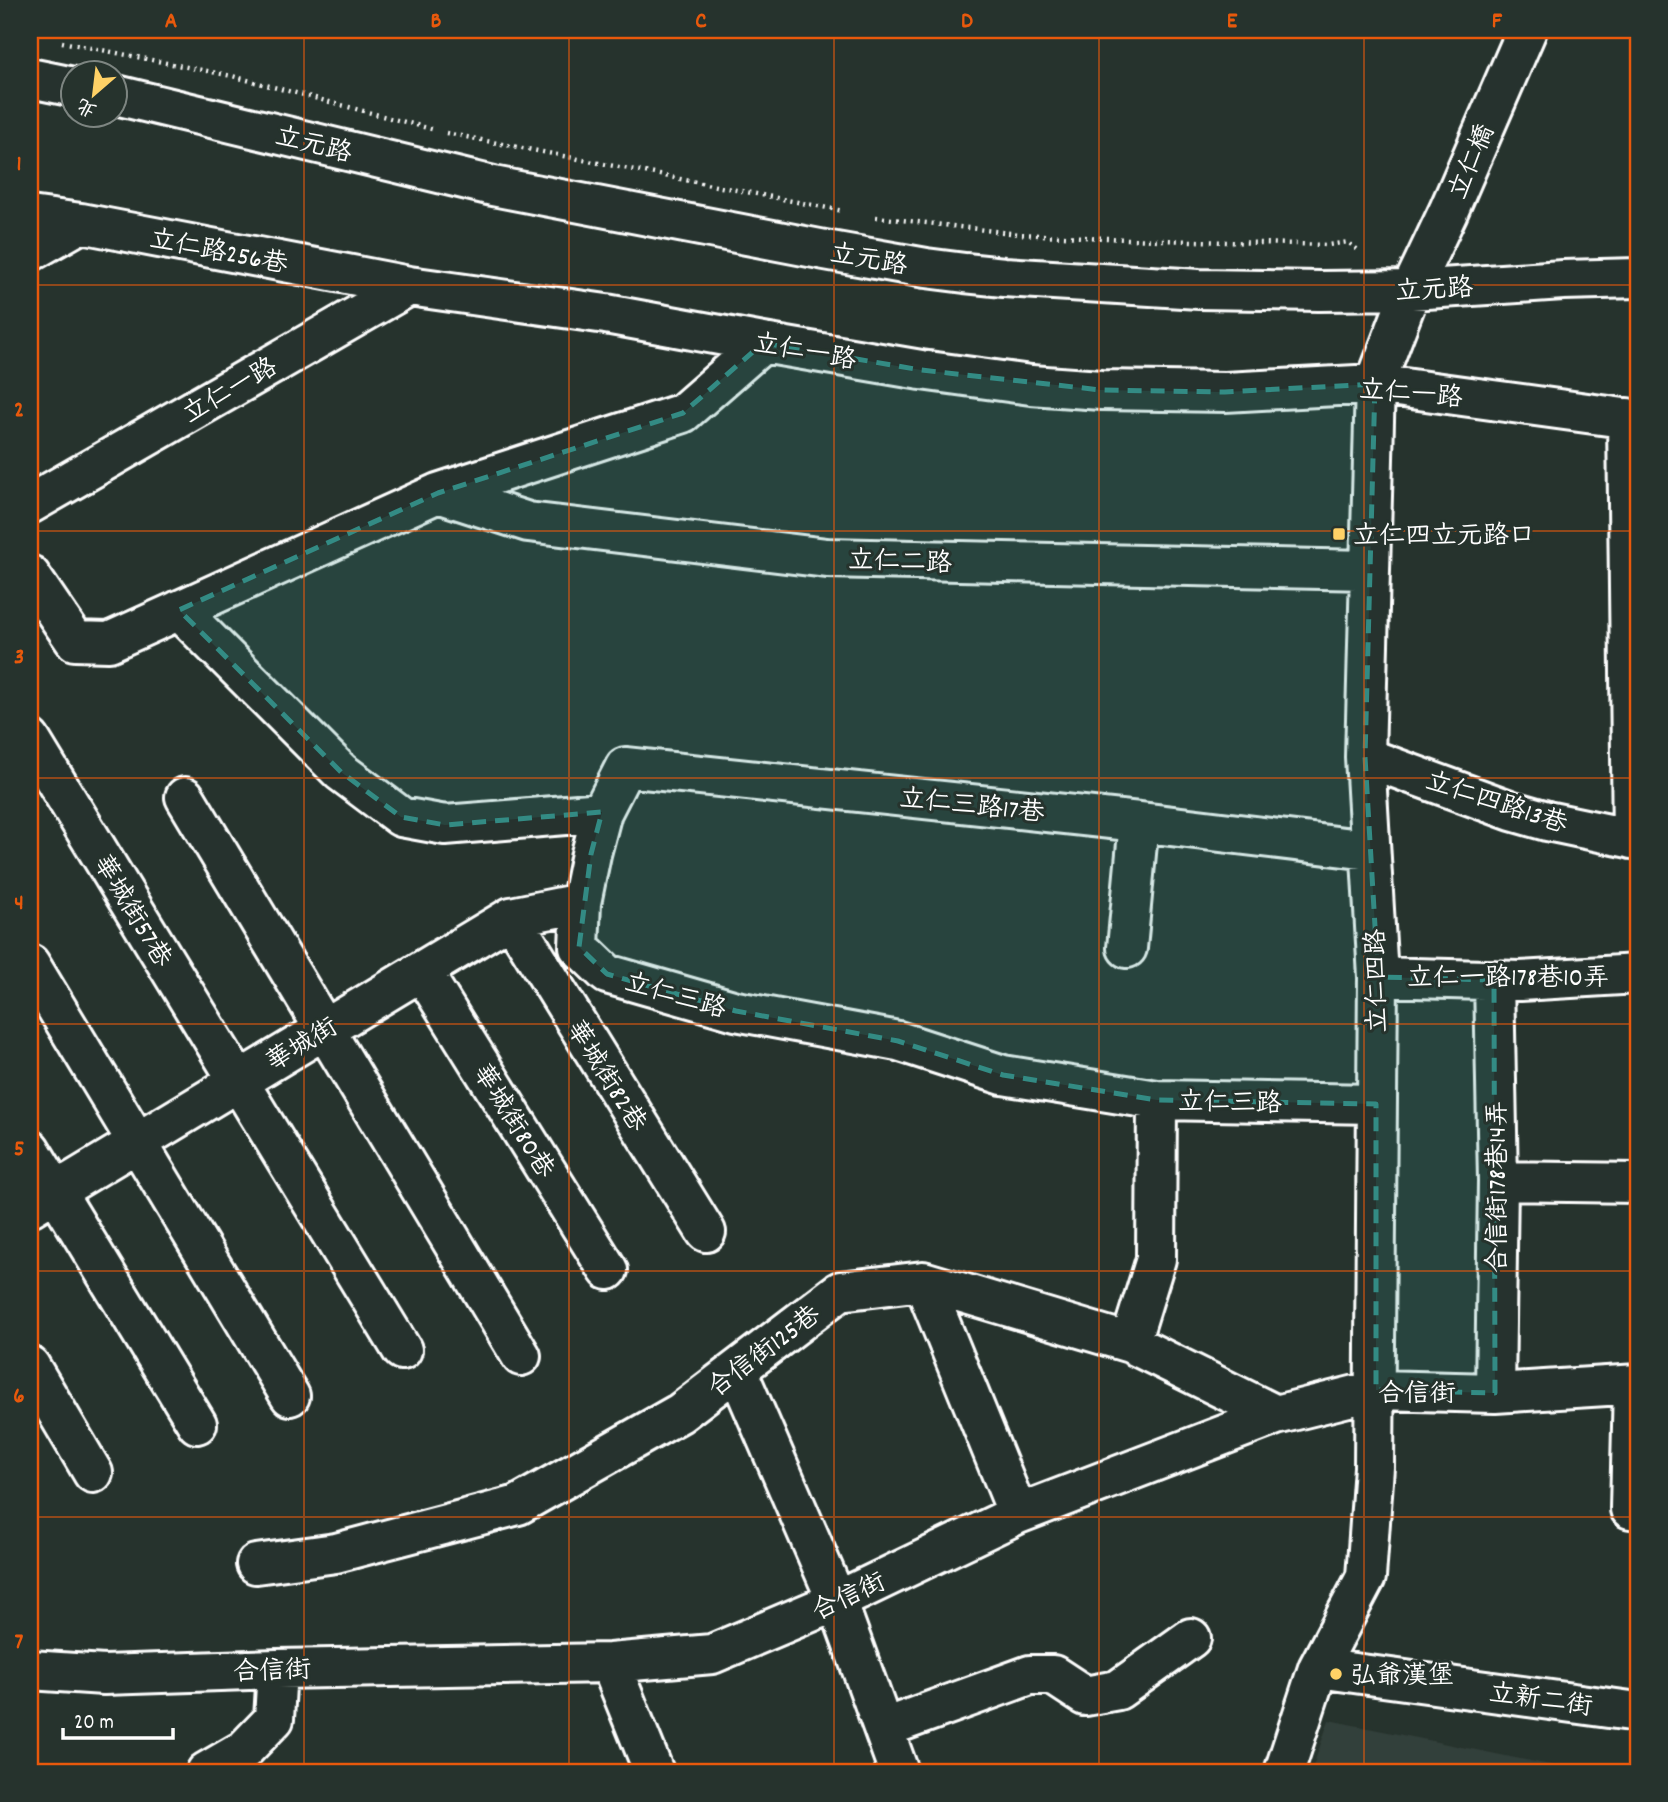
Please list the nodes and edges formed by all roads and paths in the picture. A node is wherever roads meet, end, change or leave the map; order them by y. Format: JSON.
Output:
{"nodes":[{"id":1,"x":1527,"y":30,"type":"edge"},
{"id":2,"x":59,"y":42,"type":"dead end"},
{"id":3,"x":30,"y":78,"type":"edge"},
{"id":4,"x":60,"y":84,"type":"edge"},
{"id":5,"x":130,"y":98,"type":"edge"},
{"id":6,"x":855,"y":214,"type":"dead end"},
{"id":7,"x":30,"y":216,"type":"edge"},
{"id":8,"x":868,"y":217,"type":"dead end"},
{"id":9,"x":81,"y":223,"type":"junction"},
{"id":10,"x":30,"y":252,"type":"edge"},
{"id":11,"x":1638,"y":278,"type":"edge"},
{"id":12,"x":409,"y":286,"type":"junction"},
{"id":13,"x":1411,"y":290,"type":"junction"},
{"id":14,"x":763,"y":343,"type":"junction"},
{"id":15,"x":1375,"y":384,"type":"junction"},
{"id":16,"x":1632,"y":419,"type":"edge"},
{"id":17,"x":438,"y":493,"type":"junction"},
{"id":18,"x":30,"y":504,"type":"edge"},
{"id":19,"x":1369,"y":570,"type":"junction"},
{"id":20,"x":30,"y":575,"type":"edge"},
{"id":21,"x":179,"y":610,"type":"junction"},
{"id":22,"x":30,"y":739,"type":"edge"},
{"id":23,"x":1365,"y":757,"type":"junction"},
{"id":24,"x":185,"y":797,"type":"dead end"},
{"id":25,"x":602,"y":812,"type":"junction"},
{"id":26,"x":1139,"y":822,"type":"junction"},
{"id":27,"x":1635,"y":839,"type":"edge"},
{"id":28,"x":1369,"y":850,"type":"junction"},
{"id":29,"x":581,"y":903,"type":"junction"},
{"id":30,"x":511,"y":917,"type":"junction"},
{"id":31,"x":1127,"y":948,"type":"dead end"},
{"id":32,"x":30,"y":964,"type":"edge"},
{"id":33,"x":422,"y":971,"type":"junction"},
{"id":34,"x":1638,"y":974,"type":"edge"},
{"id":35,"x":1378,"y":977,"type":"junction"},
{"id":36,"x":1494,"y":980,"type":"junction"},
{"id":37,"x":324,"y":1029,"type":"junction"},
{"id":38,"x":238,"y":1081,"type":"junction"},
{"id":39,"x":1157,"y":1100,"type":"junction"},
{"id":40,"x":1376,"y":1104,"type":"junction"},
{"id":41,"x":137,"y":1142,"type":"junction"},
{"id":42,"x":30,"y":1149,"type":"edge"},
{"id":43,"x":1498,"y":1181,"type":"junction"},
{"id":44,"x":1638,"y":1183,"type":"edge"},
{"id":45,"x":43,"y":1199,"type":"edge"},
{"id":46,"x":706,"y":1232,"type":"dead end"},
{"id":47,"x":608,"y":1270,"type":"dead end"},
{"id":48,"x":923,"y":1281,"type":"junction"},
{"id":49,"x":1130,"y":1343,"type":"junction"},
{"id":50,"x":402,"y":1350,"type":"dead end"},
{"id":51,"x":521,"y":1356,"type":"dead end"},
{"id":52,"x":30,"y":1366,"type":"edge"},
{"id":53,"x":737,"y":1370,"type":"junction"},
{"id":54,"x":1636,"y":1384,"type":"edge"},
{"id":55,"x":1376,"y":1390,"type":"junction"},
{"id":56,"x":1495,"y":1393,"type":"junction"},
{"id":57,"x":290,"y":1396,"type":"dead end"},
{"id":58,"x":1276,"y":1415,"type":"junction"},
{"id":59,"x":197,"y":1424,"type":"dead end"},
{"id":60,"x":93,"y":1473,"type":"dead end"},
{"id":61,"x":1630,"y":1509,"type":"dead end"},
{"id":62,"x":1018,"y":1514,"type":"junction"},
{"id":63,"x":256,"y":1564,"type":"dead end"},
{"id":64,"x":837,"y":1601,"type":"junction"},
{"id":65,"x":1191,"y":1638,"type":"dead end"},
{"id":66,"x":610,"y":1663,"type":"junction"},
{"id":67,"x":277,"y":1668,"type":"junction"},
{"id":68,"x":1318,"y":1668,"type":"junction"},
{"id":69,"x":30,"y":1670,"type":"edge"},
{"id":70,"x":1638,"y":1712,"type":"edge"},
{"id":71,"x":884,"y":1728,"type":"junction"},
{"id":72,"x":893,"y":1771,"type":"edge"},
{"id":73,"x":206,"y":1772,"type":"edge"},
{"id":74,"x":654,"y":1772,"type":"edge"},
{"id":75,"x":1284,"y":1772,"type":"edge"}],
"edges":[{"from":1,"to":13,"type":"street","name":"立仁橋"},
{"from":2,"to":6,"type":"path"},
{"from":3,"to":4,"type":"street"},
{"from":5,"to":13,"type":"street","name":"立元路"},
{"from":7,"to":9,"type":"street","name":"立仁路256巷"},
{"from":8,"to":13,"type":"path"},
{"from":9,"to":10,"type":"street"},
{"from":9,"to":12,"type":"street","name":"立仁路256巷"},
{"from":11,"to":13,"type":"street","name":"立元路"},
{"from":12,"to":14,"type":"street","name":"立仁一路"},
{"from":12,"to":18,"type":"street","name":"立仁一路"},
{"from":13,"to":15,"type":"street","name":"立仁四路"},
{"from":14,"to":15,"type":"street","name":"立仁一路"},
{"from":14,"to":17,"type":"street"},
{"from":15,"to":16,"type":"street","name":"立仁一路"},
{"from":15,"to":19,"type":"street","name":"立仁四路"},
{"from":16,"to":27,"type":"street"},
{"from":17,"to":19,"type":"street","name":"立仁二路"},
{"from":17,"to":21,"type":"street"},
{"from":19,"to":23,"type":"street","name":"立仁四路"},
{"from":20,"to":21,"type":"street"},
{"from":21,"to":25,"type":"street"},
{"from":22,"to":38,"type":"street","name":"華城街57巷"},
{"from":23,"to":27,"type":"street","name":"立仁四路13巷"},
{"from":23,"to":28,"type":"street","name":"立仁四路"},
{"from":24,"to":37,"type":"street"},
{"from":25,"to":26,"type":"street","name":"立仁三路17巷"},
{"from":25,"to":29,"type":"street","name":"立仁三路"},
{"from":26,"to":28,"type":"street","name":"立仁三路17巷"},
{"from":26,"to":31,"type":"street"},
{"from":28,"to":35,"type":"street","name":"立仁四路"},
{"from":29,"to":30,"type":"street","name":"華城街"},
{"from":29,"to":39,"type":"street","name":"立仁三路"},
{"from":30,"to":33,"type":"street","name":"華城街"},
{"from":30,"to":46,"type":"street","name":"華城街82巷"},
{"from":32,"to":41,"type":"street"},
{"from":33,"to":37,"type":"street","name":"華城街"},
{"from":33,"to":47,"type":"street","name":"華城街80巷"},
{"from":34,"to":36,"type":"street","name":"立仁一路178巷10弄"},
{"from":35,"to":36,"type":"street","name":"立仁一路178巷10弄"},
{"from":35,"to":40,"type":"street","name":"立仁四路"},
{"from":36,"to":43,"type":"street","name":"合信街178巷14弄"},
{"from":37,"to":38,"type":"street","name":"華城街"},
{"from":37,"to":51,"type":"street"},
{"from":38,"to":41,"type":"street","name":"華城街"},
{"from":38,"to":50,"type":"street","name":"華城街57巷"},
{"from":39,"to":40,"type":"street","name":"立仁三路"},
{"from":39,"to":49,"type":"street"},
{"from":40,"to":55,"type":"street","name":"立仁四路"},
{"from":41,"to":45,"type":"street","name":"華城街"},
{"from":41,"to":57,"type":"street"},
{"from":42,"to":45,"type":"street"},
{"from":43,"to":44,"type":"street"},
{"from":43,"to":56,"type":"street","name":"合信街178巷14弄"},
{"from":45,"to":59,"type":"street"},
{"from":48,"to":49,"type":"street","name":"合信街125巷"},
{"from":48,"to":53,"type":"street","name":"合信街125巷"},
{"from":48,"to":62,"type":"street"},
{"from":49,"to":58,"type":"street","name":"合信街125巷"},
{"from":52,"to":60,"type":"street"},
{"from":53,"to":63,"type":"street","name":"合信街125巷"},
{"from":53,"to":64,"type":"street"},
{"from":54,"to":56,"type":"street","name":"合信街"},
{"from":54,"to":61,"type":"street"},
{"from":55,"to":56,"type":"street","name":"合信街"},
{"from":55,"to":58,"type":"street","name":"合信街"},
{"from":55,"to":68,"type":"street","name":"立仁四路"},
{"from":58,"to":62,"type":"street","name":"合信街"},
{"from":62,"to":64,"type":"street","name":"合信街"},
{"from":64,"to":66,"type":"street","name":"合信街"},
{"from":64,"to":71,"type":"street"},
{"from":65,"to":71,"type":"street"},
{"from":66,"to":67,"type":"street","name":"合信街"},
{"from":66,"to":74,"type":"street"},
{"from":67,"to":69,"type":"street","name":"合信街"},
{"from":67,"to":73,"type":"street"},
{"from":68,"to":70,"type":"street","name":"立新二街"},
{"from":68,"to":75,"type":"street","name":"立仁四路"},
{"from":71,"to":72,"type":"street"}]}
